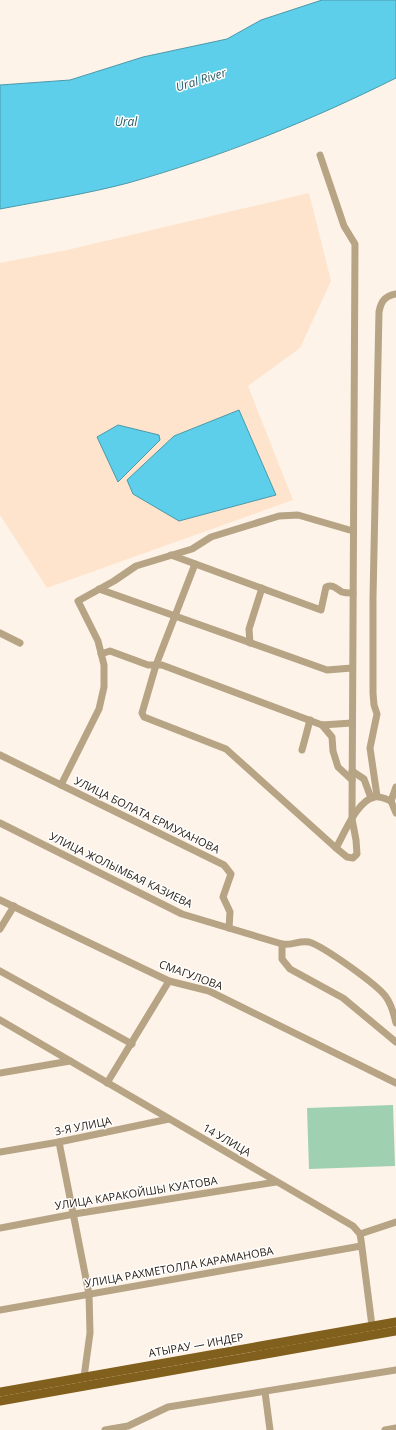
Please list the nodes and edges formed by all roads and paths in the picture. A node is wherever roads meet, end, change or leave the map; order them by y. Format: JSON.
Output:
{"nodes":[{"id":1,"x":320,"y":155,"type":"dead end"},
{"id":2,"x":396,"y":294,"type":"edge"},
{"id":3,"x":353,"y":531,"type":"junction"},
{"id":4,"x":170,"y":555,"type":"junction"},
{"id":5,"x":195,"y":564,"type":"junction"},
{"id":6,"x":262,"y":588,"type":"junction"},
{"id":7,"x":99,"y":589,"type":"junction"},
{"id":8,"x":353,"y":593,"type":"junction"},
{"id":9,"x":175,"y":616,"type":"junction"},
{"id":10,"x":0,"y":633,"type":"edge"},
{"id":11,"x":20,"y":643,"type":"dead end"},
{"id":12,"x":250,"y":643,"type":"junction"},
{"id":13,"x":101,"y":654,"type":"junction"},
{"id":14,"x":156,"y":665,"type":"junction"},
{"id":15,"x":352,"y":668,"type":"junction"},
{"id":16,"x":310,"y":720,"type":"junction"},
{"id":17,"x":352,"y":723,"type":"junction"},
{"id":18,"x":322,"y":725,"type":"junction"},
{"id":19,"x":302,"y":750,"type":"dead end"},
{"id":20,"x":0,"y":755,"type":"edge"},
{"id":21,"x":352,"y":771,"type":"junction"},
{"id":22,"x":352,"y":780,"type":"junction"},
{"id":23,"x":61,"y":785,"type":"junction"},
{"id":24,"x":396,"y":787,"type":"edge"},
{"id":25,"x":374,"y":797,"type":"junction"},
{"id":26,"x":390,"y":801,"type":"junction"},
{"id":27,"x":396,"y":813,"type":"edge"},
{"id":28,"x":352,"y":819,"type":"junction"},
{"id":29,"x":0,"y":823,"type":"edge"},
{"id":30,"x":336,"y":848,"type":"junction"},
{"id":31,"x":0,"y":900,"type":"edge"},
{"id":32,"x":14,"y":906,"type":"junction"},
{"id":33,"x":229,"y":928,"type":"junction"},
{"id":34,"x":0,"y":929,"type":"edge"},
{"id":35,"x":282,"y":944,"type":"junction"},
{"id":36,"x":0,"y":971,"type":"edge"},
{"id":37,"x":169,"y":981,"type":"junction"},
{"id":38,"x":396,"y":997,"type":"edge"},
{"id":39,"x":387,"y":998,"type":"junction"},
{"id":40,"x":0,"y":1020,"type":"edge"},
{"id":41,"x":396,"y":1023,"type":"edge"},
{"id":42,"x":396,"y":1042,"type":"edge"},
{"id":43,"x":132,"y":1044,"type":"junction"},
{"id":44,"x":70,"y":1061,"type":"junction"},
{"id":45,"x":0,"y":1073,"type":"edge"},
{"id":46,"x":107,"y":1083,"type":"junction"},
{"id":47,"x":396,"y":1083,"type":"edge"},
{"id":48,"x":169,"y":1119,"type":"junction"},
{"id":49,"x":59,"y":1142,"type":"junction"},
{"id":50,"x":0,"y":1152,"type":"edge"},
{"id":51,"x":276,"y":1182,"type":"junction"},
{"id":52,"x":74,"y":1214,"type":"junction"},
{"id":53,"x":396,"y":1222,"type":"edge"},
{"id":54,"x":0,"y":1228,"type":"edge"},
{"id":55,"x":360,"y":1234,"type":"junction"},
{"id":56,"x":361,"y":1246,"type":"junction"},
{"id":57,"x":89,"y":1294,"type":"junction"},
{"id":58,"x":0,"y":1310,"type":"edge"},
{"id":59,"x":396,"y":1322,"type":"edge"},
{"id":60,"x":372,"y":1326,"type":"junction"},
{"id":61,"x":396,"y":1331,"type":"edge"},
{"id":62,"x":396,"y":1370,"type":"edge"},
{"id":63,"x":84,"y":1377,"type":"junction"},
{"id":64,"x":0,"y":1392,"type":"edge"},
{"id":65,"x":265,"y":1392,"type":"junction"},
{"id":66,"x":0,"y":1400,"type":"edge"},
{"id":67,"x":396,"y":1428,"type":"edge"},
{"id":68,"x":105,"y":1430,"type":"edge"},
{"id":69,"x":270,"y":1430,"type":"edge"},
{"id":70,"x":385,"y":1430,"type":"edge"}],
"edges":[{"from":1,"to":3,"type":"street"},
{"from":2,"to":25,"type":"street"},
{"from":3,"to":4,"type":"street"},
{"from":3,"to":8,"type":"street"},
{"from":4,"to":5,"type":"street"},
{"from":4,"to":7,"type":"street"},
{"from":5,"to":6,"type":"street"},
{"from":5,"to":9,"type":"street"},
{"from":6,"to":8,"type":"street"},
{"from":6,"to":12,"type":"street"},
{"from":7,"to":9,"type":"street"},
{"from":7,"to":13,"type":"street"},
{"from":8,"to":15,"type":"street"},
{"from":9,"to":12,"type":"street"},
{"from":9,"to":14,"type":"street"},
{"from":10,"to":11,"type":"street"},
{"from":12,"to":15,"type":"street"},
{"from":13,"to":14,"type":"street"},
{"from":13,"to":23,"type":"street"},
{"from":14,"to":16,"type":"street"},
{"from":14,"to":30,"type":"street"},
{"from":15,"to":17,"type":"street"},
{"from":16,"to":18,"type":"street"},
{"from":16,"to":19,"type":"street"},
{"from":17,"to":18,"type":"street"},
{"from":17,"to":21,"type":"street"},
{"from":18,"to":22,"type":"street"},
{"from":20,"to":23,"type":"street","name":"УЛИЦА БОЛАТА ЕРМУХАНОВА"},
{"from":21,"to":22,"type":"street"},
{"from":21,"to":25,"type":"street"},
{"from":22,"to":28,"type":"street"},
{"from":23,"to":33,"type":"street","name":"УЛИЦА БОЛАТА ЕРМУХАНОВА"},
{"from":24,"to":26,"type":"street"},
{"from":25,"to":26,"type":"street"},
{"from":25,"to":28,"type":"street"},
{"from":26,"to":27,"type":"street"},
{"from":28,"to":30,"type":"street"},
{"from":28,"to":30,"type":"street"},
{"from":29,"to":33,"type":"street","name":"УЛИЦА ЖОЛЫМБАЯ КАЗИЕВА"},
{"from":31,"to":32,"type":"street","name":"СМАГУЛОВА"},
{"from":32,"to":34,"type":"street"},
{"from":32,"to":37,"type":"street","name":"СМАГУЛОВА"},
{"from":33,"to":35,"type":"street","name":"УЛИЦА ЖОЛЫМБАЯ КАЗИЕВА"},
{"from":35,"to":39,"type":"street","name":"УЛИЦА ЖОЛЫМБАЯ КАЗИЕВА"},
{"from":35,"to":42,"type":"street"},
{"from":36,"to":43,"type":"street"},
{"from":37,"to":43,"type":"street"},
{"from":37,"to":47,"type":"street","name":"СМАГУЛОВА"},
{"from":38,"to":39,"type":"street"},
{"from":39,"to":41,"type":"street","name":"УЛИЦА ЖОЛЫМБАЯ КАЗИЕВА"},
{"from":40,"to":44,"type":"street","name":"14 УЛИЦА"},
{"from":43,"to":46,"type":"street"},
{"from":44,"to":45,"type":"street"},
{"from":44,"to":46,"type":"street","name":"14 УЛИЦА"},
{"from":46,"to":48,"type":"street","name":"14 УЛИЦА"},
{"from":48,"to":49,"type":"street","name":"3-Я УЛИЦА"},
{"from":48,"to":51,"type":"street","name":"14 УЛИЦА"},
{"from":49,"to":50,"type":"street","name":"3-Я УЛИЦА"},
{"from":49,"to":52,"type":"street"},
{"from":51,"to":52,"type":"street","name":"УЛИЦА КАРАКОЙШЫ КУАТОВА"},
{"from":51,"to":55,"type":"street","name":"14 УЛИЦА"},
{"from":52,"to":54,"type":"street","name":"УЛИЦА КАРАКОЙШЫ КУАТОВА"},
{"from":52,"to":57,"type":"street"},
{"from":53,"to":55,"type":"street"},
{"from":55,"to":56,"type":"street"},
{"from":56,"to":57,"type":"street","name":"УЛИЦА РАХМЕТОЛЛА КАРАМАНОВА"},
{"from":56,"to":60,"type":"street"},
{"from":57,"to":58,"type":"street","name":"УЛИЦА РАХМЕТОЛЛА КАРАМАНОВА"},
{"from":57,"to":63,"type":"street"},
{"from":59,"to":60,"type":"main road","name":"АТЫРАУ — ИНДЕР"},
{"from":60,"to":63,"type":"main road","name":"АТЫРАУ — ИНДЕР"},
{"from":61,"to":66,"type":"main road","name":"АТЫРАУ — ИНДЕР"},
{"from":62,"to":65,"type":"street"},
{"from":63,"to":64,"type":"main road","name":"АТЫРАУ — ИНДЕР"},
{"from":65,"to":68,"type":"street"},
{"from":65,"to":69,"type":"street"},
{"from":67,"to":70,"type":"street"}]}
